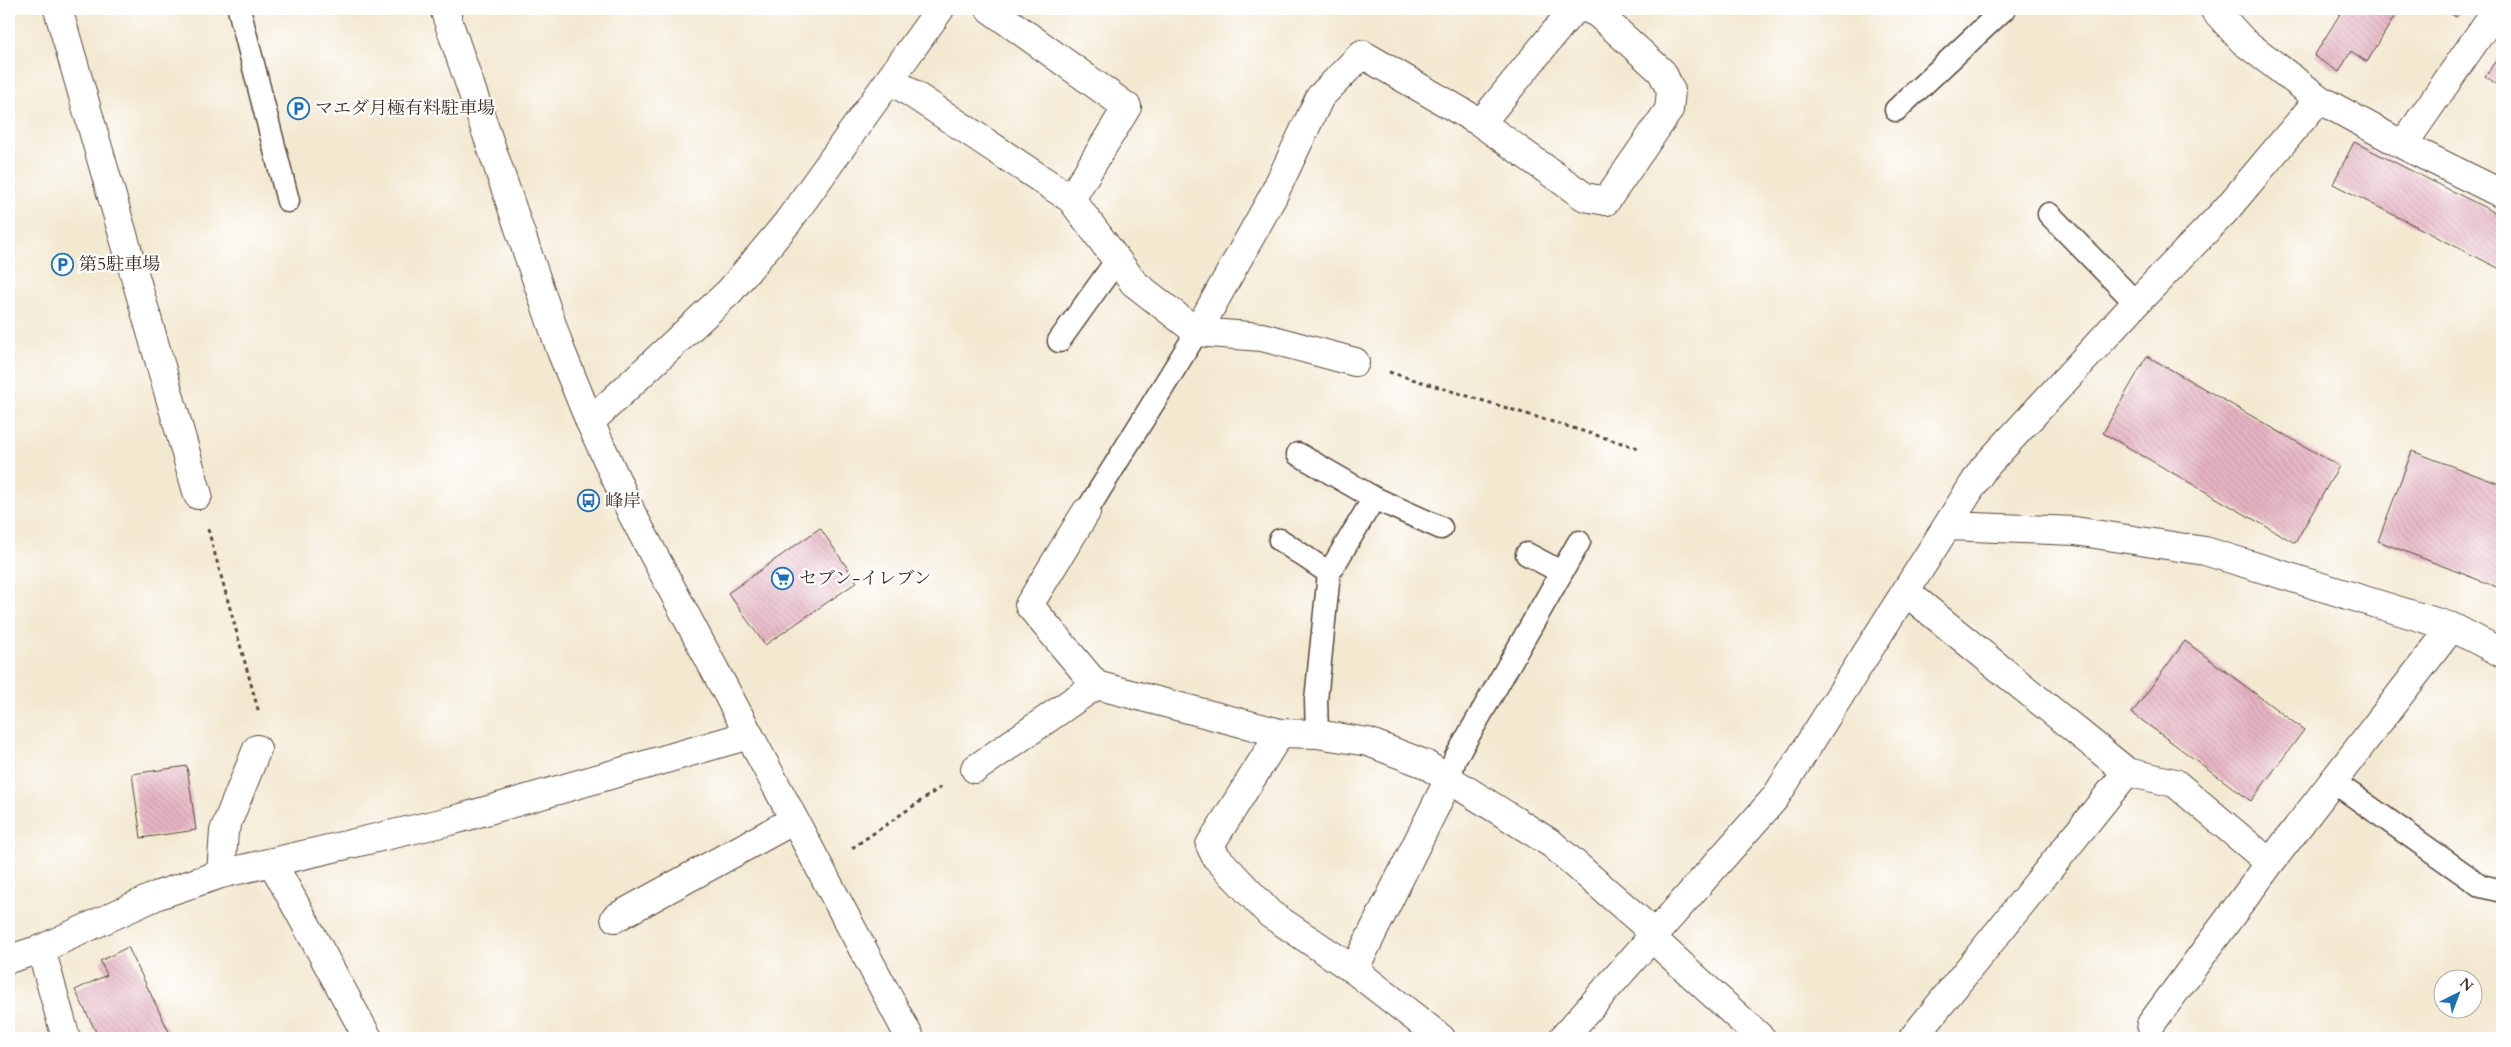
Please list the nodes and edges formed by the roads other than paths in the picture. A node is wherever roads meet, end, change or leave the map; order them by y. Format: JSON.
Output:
{"nodes":[{"id":1,"x":58,"y":9,"type":"edge"},
{"id":2,"x":239,"y":9,"type":"edge"},
{"id":3,"x":444,"y":9,"type":"edge"},
{"id":4,"x":940,"y":9,"type":"edge"},
{"id":5,"x":990,"y":9,"type":"edge"},
{"id":6,"x":1577,"y":9,"type":"edge"},
{"id":7,"x":1588,"y":9,"type":"edge"},
{"id":8,"x":2004,"y":9,"type":"edge"},
{"id":9,"x":2214,"y":9,"type":"edge"},
{"id":10,"x":2497,"y":9,"type":"edge"},
{"id":11,"x":890,"y":79,"type":"junction"},
{"id":12,"x":2319,"y":99,"type":"junction"},
{"id":13,"x":1896,"y":110,"type":"dead end"},
{"id":14,"x":1481,"y":123,"type":"junction"},
{"id":15,"x":2403,"y":145,"type":"junction"},
{"id":16,"x":2502,"y":194,"type":"edge"},
{"id":17,"x":1071,"y":199,"type":"junction"},
{"id":18,"x":288,"y":201,"type":"dead end"},
{"id":19,"x":2049,"y":214,"type":"dead end"},
{"id":20,"x":1117,"y":260,"type":"junction"},
{"id":21,"x":2136,"y":302,"type":"junction"},
{"id":22,"x":1197,"y":332,"type":"junction"},
{"id":23,"x":1059,"y":340,"type":"dead end"},
{"id":24,"x":1355,"y":362,"type":"road end"},
{"id":25,"x":590,"y":422,"type":"junction"},
{"id":26,"x":1298,"y":454,"type":"dead end"},
{"id":27,"x":198,"y":495,"type":"road end"},
{"id":28,"x":1374,"y":498,"type":"junction"},
{"id":29,"x":1086,"y":512,"type":"joint"},
{"id":30,"x":1948,"y":526,"type":"junction"},
{"id":31,"x":1441,"y":528,"type":"dead end"},
{"id":32,"x":1280,"y":540,"type":"dead end"},
{"id":33,"x":1579,"y":542,"type":"dead end"},
{"id":34,"x":1527,"y":554,"type":"dead end"},
{"id":35,"x":1561,"y":572,"type":"junction"},
{"id":36,"x":1329,"y":573,"type":"junction"},
{"id":37,"x":1906,"y":592,"type":"junction"},
{"id":38,"x":2452,"y":627,"type":"junction"},
{"id":39,"x":2502,"y":653,"type":"edge"},
{"id":40,"x":1096,"y":684,"type":"junction"},
{"id":41,"x":1280,"y":734,"type":"junction"},
{"id":42,"x":1317,"y":734,"type":"junction"},
{"id":43,"x":749,"y":735,"type":"junction"},
{"id":44,"x":257,"y":749,"type":"road end"},
{"id":45,"x":975,"y":769,"type":"road end"},
{"id":46,"x":2127,"y":772,"type":"junction"},
{"id":47,"x":1449,"y":779,"type":"junction"},
{"id":48,"x":2334,"y":782,"type":"junction"},
{"id":49,"x":794,"y":820,"type":"junction"},
{"id":50,"x":272,"y":862,"type":"junction"},
{"id":51,"x":2270,"y":863,"type":"junction"},
{"id":52,"x":222,"y":874,"type":"junction"},
{"id":53,"x":2502,"y":891,"type":"edge"},
{"id":54,"x":615,"y":918,"type":"dead end"},
{"id":55,"x":1652,"y":938,"type":"junction"},
{"id":56,"x":41,"y":949,"type":"junction"},
{"id":57,"x":9,"y":959,"type":"edge"},
{"id":58,"x":1354,"y":970,"type":"junction"},
{"id":59,"x":2151,"y":1024,"type":"dead end"},
{"id":60,"x":66,"y":1038,"type":"edge"},
{"id":61,"x":368,"y":1038,"type":"edge"},
{"id":62,"x":910,"y":1038,"type":"edge"},
{"id":63,"x":1441,"y":1038,"type":"edge"},
{"id":64,"x":1563,"y":1038,"type":"edge"},
{"id":65,"x":1760,"y":1038,"type":"edge"},
{"id":66,"x":1912,"y":1038,"type":"edge"}],
"edges":[{"from":1,"to":27,"type":"street"},
{"from":2,"to":18,"type":"lane"},
{"from":3,"to":25,"type":"street"},
{"from":4,"to":11,"type":"street"},
{"from":5,"to":17,"type":"street"},
{"from":6,"to":14,"type":"street"},
{"from":7,"to":14,"type":"street"},
{"from":8,"to":13,"type":"lane"},
{"from":9,"to":12,"type":"street"},
{"from":10,"to":15,"type":"street"},
{"from":11,"to":17,"type":"street"},
{"from":11,"to":25,"type":"street"},
{"from":12,"to":15,"type":"street"},
{"from":12,"to":21,"type":"street"},
{"from":14,"to":22,"type":"street"},
{"from":15,"to":16,"type":"street"},
{"from":17,"to":20,"type":"street"},
{"from":19,"to":21,"type":"lane"},
{"from":20,"to":22,"type":"street"},
{"from":20,"to":23,"type":"lane"},
{"from":21,"to":30,"type":"street"},
{"from":22,"to":24,"type":"street"},
{"from":22,"to":29,"type":"lane"},
{"from":25,"to":43,"type":"street"},
{"from":26,"to":28,"type":"lane"},
{"from":28,"to":31,"type":"lane"},
{"from":28,"to":36,"type":"lane"},
{"from":29,"to":40,"type":"street"},
{"from":30,"to":37,"type":"street"},
{"from":30,"to":38,"type":"street"},
{"from":32,"to":36,"type":"lane"},
{"from":33,"to":35,"type":"lane"},
{"from":34,"to":35,"type":"lane"},
{"from":35,"to":47,"type":"lane"},
{"from":36,"to":42,"type":"lane"},
{"from":37,"to":46,"type":"street"},
{"from":37,"to":55,"type":"street"},
{"from":38,"to":39,"type":"street"},
{"from":38,"to":48,"type":"street"},
{"from":40,"to":41,"type":"street"},
{"from":40,"to":45,"type":"street"},
{"from":41,"to":42,"type":"street"},
{"from":41,"to":58,"type":"street"},
{"from":42,"to":47,"type":"street"},
{"from":43,"to":49,"type":"street"},
{"from":43,"to":50,"type":"street"},
{"from":44,"to":52,"type":"street"},
{"from":46,"to":51,"type":"street"},
{"from":46,"to":66,"type":"street"},
{"from":47,"to":55,"type":"street"},
{"from":47,"to":58,"type":"street"},
{"from":48,"to":51,"type":"street"},
{"from":48,"to":53,"type":"lane"},
{"from":49,"to":54,"type":"street"},
{"from":49,"to":62,"type":"street"},
{"from":50,"to":52,"type":"street"},
{"from":50,"to":61,"type":"street"},
{"from":51,"to":59,"type":"street"},
{"from":52,"to":56,"type":"street"},
{"from":55,"to":64,"type":"street"},
{"from":55,"to":65,"type":"street"},
{"from":56,"to":57,"type":"street"},
{"from":56,"to":60,"type":"street"},
{"from":58,"to":63,"type":"street"}]}
